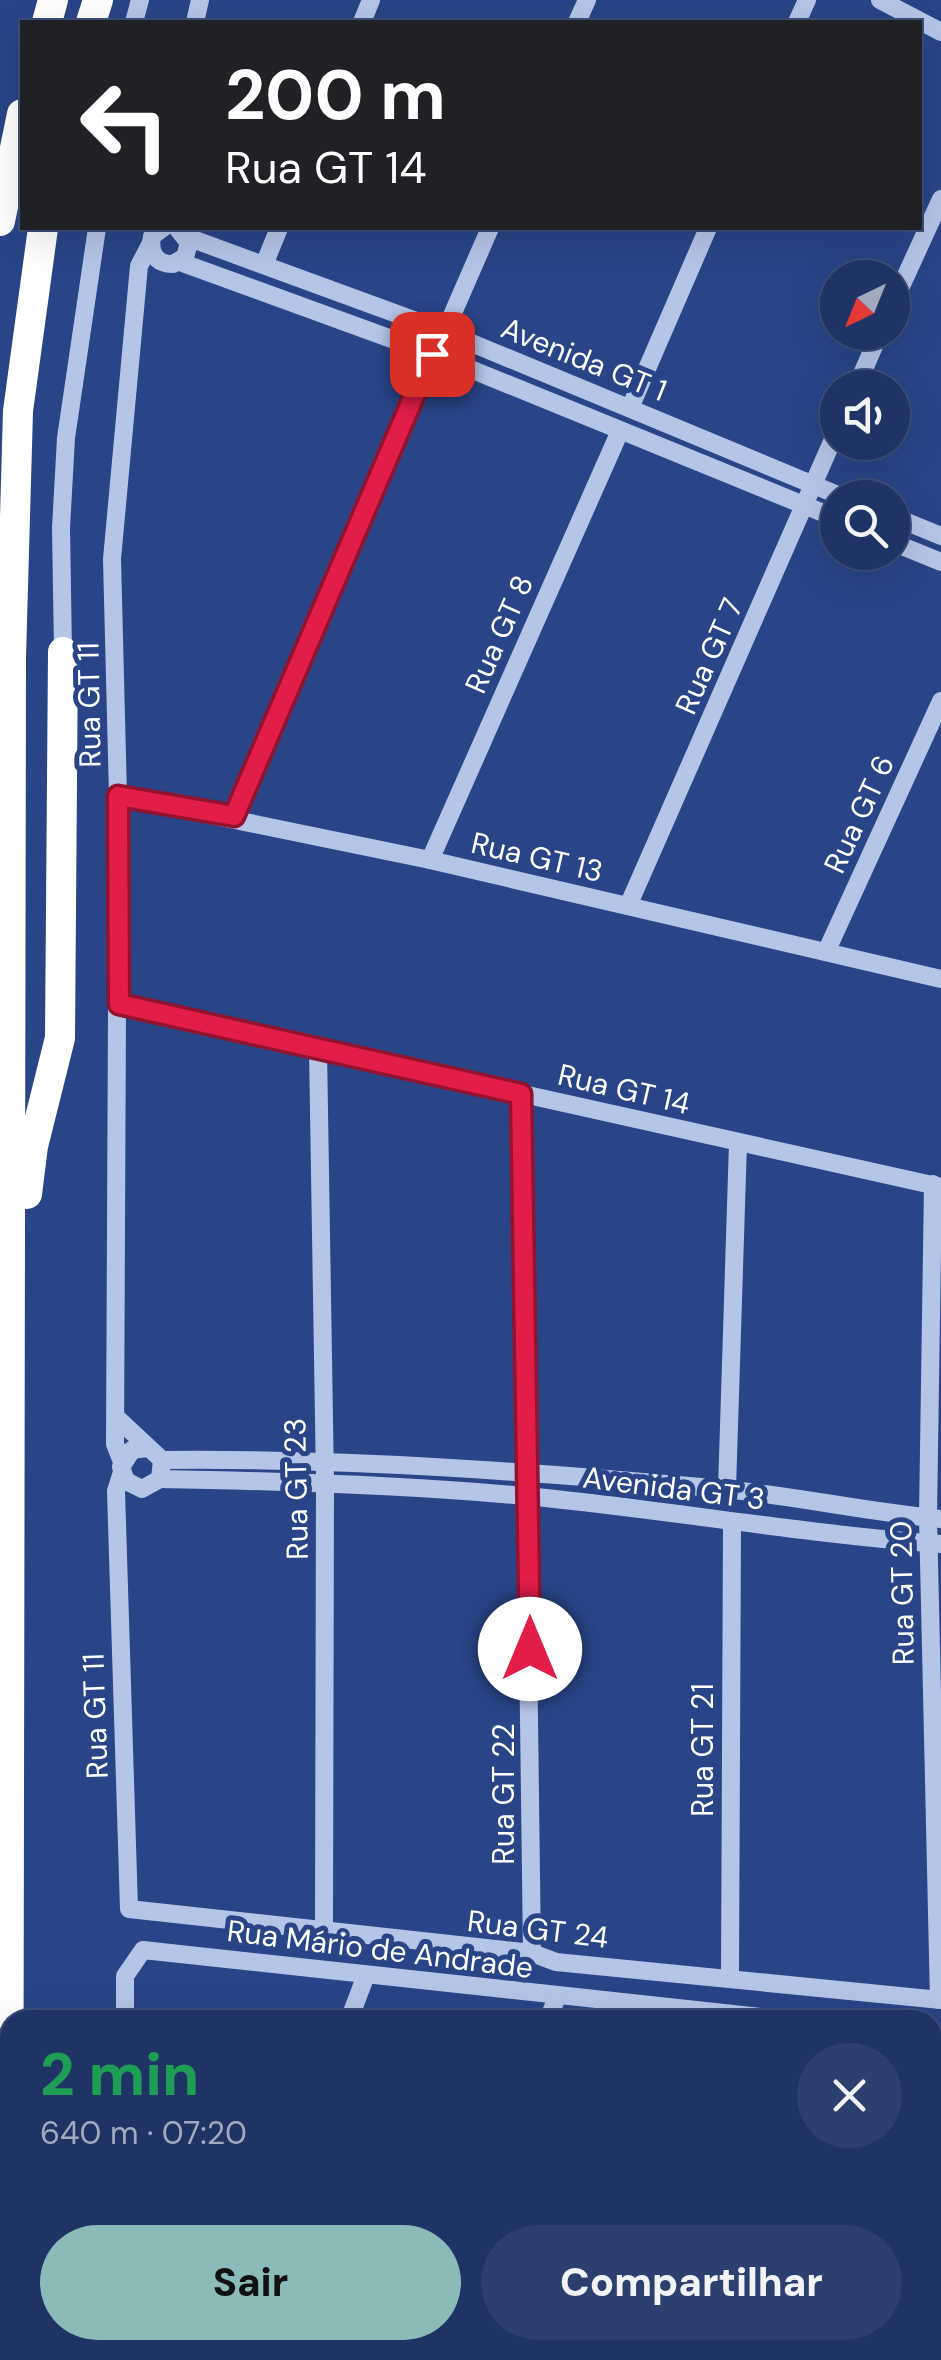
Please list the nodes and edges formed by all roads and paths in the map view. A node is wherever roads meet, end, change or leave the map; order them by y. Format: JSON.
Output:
{"nodes":[{"id":1,"x":880,"y":0,"type":"edge"},
{"id":2,"x":918,"y":20,"type":"edge"},
{"id":3,"x":20,"y":124,"type":"edge"},
{"id":4,"x":941,"y":198,"type":"edge"},
{"id":5,"x":0,"y":221,"type":"edge"},
{"id":6,"x":44,"y":230,"type":"edge"},
{"id":7,"x":97,"y":230,"type":"edge"},
{"id":8,"x":278,"y":230,"type":"edge"},
{"id":9,"x":489,"y":230,"type":"edge"},
{"id":10,"x":707,"y":230,"type":"edge"},
{"id":11,"x":182,"y":232,"type":"edge"},
{"id":12,"x":154,"y":234,"type":"edge"},
{"id":13,"x":173,"y":263,"type":"junction"},
{"id":14,"x":264,"y":265,"type":"junction"},
{"id":15,"x":910,"y":266,"type":"edge"},
{"id":16,"x":136,"y":294,"type":"junction"},
{"id":17,"x":446,"y":332,"type":"junction"},
{"id":18,"x":432,"y":354,"type":"junction"},
{"id":19,"x":630,"y":408,"type":"junction"},
{"id":20,"x":620,"y":431,"type":"junction"},
{"id":21,"x":823,"y":460,"type":"edge"},
{"id":22,"x":812,"y":484,"type":"junction"},
{"id":23,"x":820,"y":487,"type":"edge"},
{"id":24,"x":804,"y":508,"type":"junction"},
{"id":25,"x":820,"y":513,"type":"edge"},
{"id":26,"x":910,"y":523,"type":"edge"},
{"id":27,"x":941,"y":536,"type":"edge"},
{"id":28,"x":910,"y":549,"type":"edge"},
{"id":29,"x":941,"y":562,"type":"edge"},
{"id":30,"x":63,"y":652,"type":"junction"},
{"id":31,"x":11,"y":657,"type":"junction"},
{"id":32,"x":941,"y":701,"type":"edge"},
{"id":33,"x":118,"y":796,"type":"junction"},
{"id":34,"x":234,"y":816,"type":"junction"},
{"id":35,"x":430,"y":860,"type":"junction"},
{"id":36,"x":628,"y":906,"type":"junction"},
{"id":37,"x":827,"y":950,"type":"junction"},
{"id":38,"x":941,"y":979,"type":"edge"},
{"id":39,"x":119,"y":1004,"type":"junction"},
{"id":40,"x":318,"y":1049,"type":"junction"},
{"id":41,"x":521,"y":1094,"type":"junction"},
{"id":42,"x":738,"y":1143,"type":"junction"},
{"id":43,"x":937,"y":1186,"type":"edge"},
{"id":44,"x":10,"y":1259,"type":"junction"},
{"id":45,"x":116,"y":1417,"type":"junction"},
{"id":46,"x":324,"y":1458,"type":"junction"},
{"id":47,"x":156,"y":1462,"type":"junction"},
{"id":48,"x":122,"y":1467,"type":"junction"},
{"id":49,"x":524,"y":1473,"type":"junction"},
{"id":50,"x":325,"y":1481,"type":"junction"},
{"id":51,"x":142,"y":1489,"type":"junction"},
{"id":52,"x":727,"y":1490,"type":"junction"},
{"id":53,"x":528,"y":1496,"type":"junction"},
{"id":54,"x":934,"y":1518,"type":"edge"},
{"id":55,"x":117,"y":1521,"type":"junction"},
{"id":56,"x":732,"y":1524,"type":"junction"},
{"id":57,"x":935,"y":1544,"type":"edge"},
{"id":58,"x":129,"y":1908,"type":"joint"},
{"id":59,"x":324,"y":1928,"type":"junction"},
{"id":60,"x":532,"y":1954,"type":"junction"},
{"id":61,"x":366,"y":1975,"type":"junction"},
{"id":62,"x":730,"y":1976,"type":"junction"},
{"id":63,"x":557,"y":1997,"type":"junction"},
{"id":64,"x":940,"y":2000,"type":"edge"},
{"id":65,"x":9,"y":2010,"type":"edge"},
{"id":66,"x":125,"y":2010,"type":"edge"},
{"id":67,"x":353,"y":2010,"type":"edge"},
{"id":68,"x":552,"y":2010,"type":"edge"},
{"id":69,"x":679,"y":2010,"type":"edge"}],
"edges":[{"from":1,"to":2,"type":"street"},
{"from":3,"to":5,"type":"highway"},
{"from":4,"to":15,"type":"street"},
{"from":6,"to":31,"type":"highway"},
{"from":7,"to":30,"type":"street"},
{"from":8,"to":14,"type":"street"},
{"from":9,"to":17,"type":"street"},
{"from":10,"to":19,"type":"street"},
{"from":11,"to":13,"type":"street"},
{"from":11,"to":14,"type":"street","name":"Avenida GT 1"},
{"from":12,"to":13,"type":"street"},
{"from":12,"to":16,"type":"street","name":"Rua GT 11"},
{"from":13,"to":16,"type":"street"},
{"from":13,"to":18,"type":"street","name":"Avenida GT 1"},
{"from":14,"to":17,"type":"street","name":"Avenida GT 1"},
{"from":16,"to":33,"type":"street","name":"Rua GT 11"},
{"from":17,"to":18,"type":"street"},
{"from":17,"to":19,"type":"street","name":"Avenida GT 1"},
{"from":18,"to":20,"type":"street","name":"Avenida GT 1"},
{"from":18,"to":34,"type":"street"},
{"from":19,"to":22,"type":"street","name":"Avenida GT 1"},
{"from":20,"to":24,"type":"street","name":"Avenida GT 1"},
{"from":20,"to":35,"type":"street","name":"Rua GT 8"},
{"from":21,"to":22,"type":"street","name":"Rua GT 7"},
{"from":22,"to":23,"type":"street","name":"Avenida GT 1"},
{"from":22,"to":24,"type":"street","name":"Rua GT 7"},
{"from":24,"to":25,"type":"street","name":"Avenida GT 1"},
{"from":24,"to":36,"type":"street","name":"Rua GT 7"},
{"from":26,"to":27,"type":"street"},
{"from":28,"to":29,"type":"street"},
{"from":30,"to":31,"type":"highway"},
{"from":30,"to":44,"type":"highway"},
{"from":31,"to":44,"type":"highway"},
{"from":32,"to":37,"type":"street","name":"Rua GT 6"},
{"from":33,"to":34,"type":"street","name":"Rua GT 13"},
{"from":33,"to":39,"type":"street","name":"Rua GT 11"},
{"from":34,"to":35,"type":"street","name":"Rua GT 13"},
{"from":35,"to":36,"type":"street","name":"Rua GT 13"},
{"from":36,"to":37,"type":"street","name":"Rua GT 13"},
{"from":37,"to":38,"type":"street","name":"Rua GT 13"},
{"from":39,"to":40,"type":"street","name":"Rua GT 14"},
{"from":39,"to":45,"type":"street","name":"Rua GT 11"},
{"from":40,"to":41,"type":"street","name":"Rua GT 14"},
{"from":40,"to":46,"type":"street","name":"Rua GT 23"},
{"from":41,"to":42,"type":"street","name":"Rua GT 14"},
{"from":41,"to":49,"type":"street","name":"Rua GT 22"},
{"from":42,"to":43,"type":"street","name":"Rua GT 14"},
{"from":42,"to":52,"type":"street"},
{"from":43,"to":54,"type":"street","name":"Rua GT 20"},
{"from":44,"to":65,"type":"highway"},
{"from":45,"to":47,"type":"street"},
{"from":45,"to":48,"type":"street","name":"Rua GT 11"},
{"from":46,"to":47,"type":"street","name":"Avenida GT 3"},
{"from":46,"to":49,"type":"street","name":"Avenida GT 3"},
{"from":46,"to":50,"type":"street","name":"Rua GT 23"},
{"from":47,"to":48,"type":"street"},
{"from":47,"to":50,"type":"street","name":"Avenida GT 3"},
{"from":47,"to":51,"type":"street"},
{"from":48,"to":51,"type":"street"},
{"from":48,"to":55,"type":"street","name":"Rua GT 11"},
{"from":49,"to":52,"type":"street","name":"Avenida GT 3"},
{"from":49,"to":53,"type":"street","name":"Rua GT 22"},
{"from":50,"to":53,"type":"street","name":"Avenida GT 3"},
{"from":50,"to":59,"type":"street","name":"Rua GT 23"},
{"from":51,"to":55,"type":"street"},
{"from":52,"to":54,"type":"street","name":"Avenida GT 3"},
{"from":53,"to":56,"type":"street","name":"Avenida GT 3"},
{"from":53,"to":60,"type":"street","name":"Rua GT 22"},
{"from":54,"to":57,"type":"street","name":"Rua GT 20"},
{"from":55,"to":58,"type":"street","name":"Rua GT 11"},
{"from":56,"to":57,"type":"street","name":"Avenida GT 3"},
{"from":56,"to":62,"type":"street","name":"Rua GT 21"},
{"from":57,"to":64,"type":"street","name":"Rua GT 20"},
{"from":58,"to":59,"type":"street","name":"Rua GT 24"},
{"from":59,"to":60,"type":"street","name":"Rua GT 24"},
{"from":60,"to":62,"type":"street","name":"Rua GT 24"},
{"from":61,"to":63,"type":"street","name":"Rua Mário de Andrade"},
{"from":61,"to":66,"type":"street","name":"Rua Mário de Andrade"},
{"from":61,"to":67,"type":"street"},
{"from":62,"to":64,"type":"street","name":"Rua GT 24"},
{"from":63,"to":68,"type":"street"},
{"from":63,"to":69,"type":"street","name":"Rua Mário de Andrade"}]}
